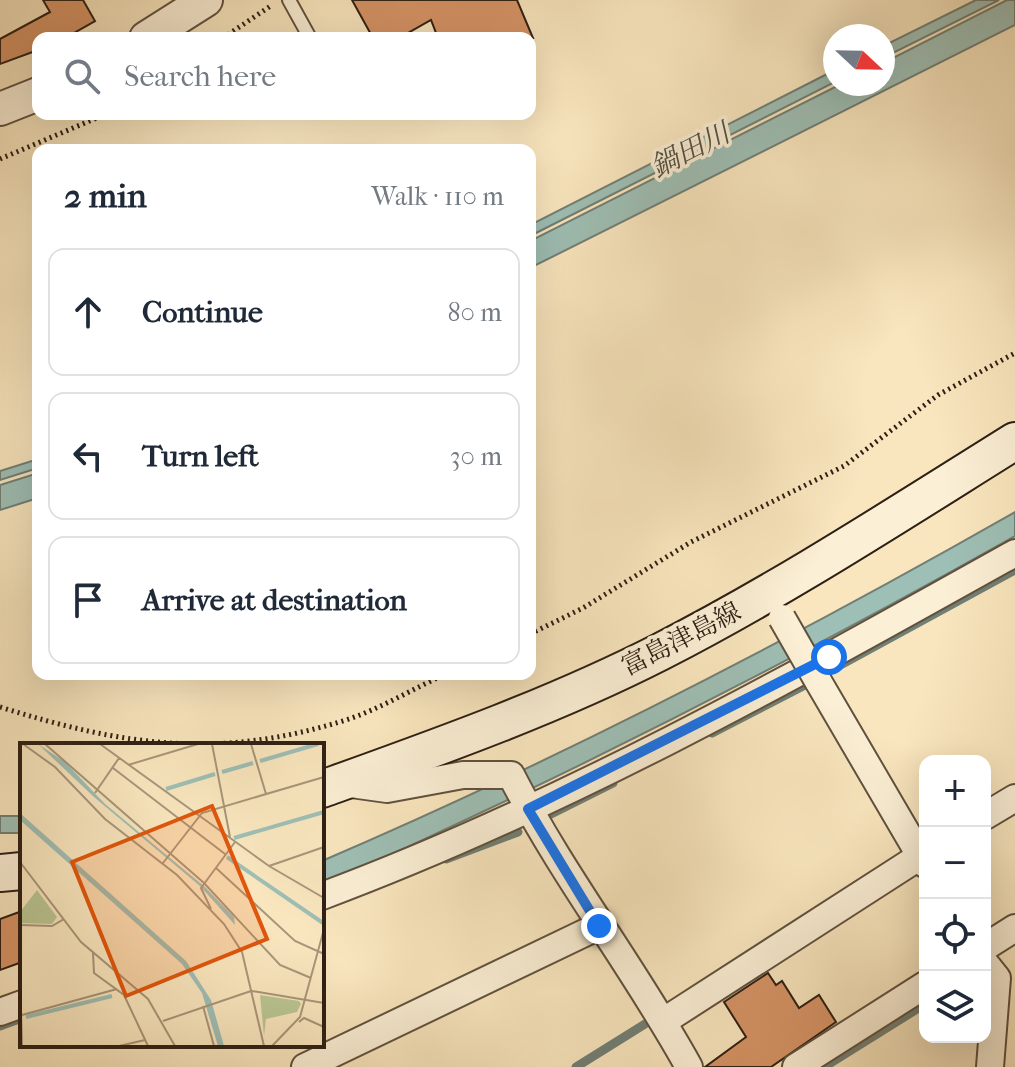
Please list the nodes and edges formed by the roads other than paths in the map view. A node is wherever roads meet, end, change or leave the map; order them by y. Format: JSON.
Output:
{"nodes":[{"id":1,"x":206,"y":0,"type":"edge"},
{"id":2,"x":289,"y":0,"type":"edge"},
{"id":3,"x":155,"y":32,"type":"edge"},
{"id":4,"x":307,"y":32,"type":"edge"},
{"id":5,"x":32,"y":96,"type":"edge"},
{"id":6,"x":0,"y":109,"type":"edge"},
{"id":7,"x":1015,"y":441,"type":"edge"},
{"id":8,"x":1015,"y":553,"type":"edge"},
{"id":9,"x":775,"y":606,"type":"junction"},
{"id":10,"x":331,"y":786,"type":"edge"},
{"id":11,"x":1015,"y":798,"type":"edge"},
{"id":12,"x":526,"y":804,"type":"junction"},
{"id":13,"x":991,"y":812,"type":"edge"},
{"id":14,"x":919,"y":851,"type":"edge"},
{"id":15,"x":919,"y":861,"type":"edge"},
{"id":16,"x":20,"y":871,"type":"edge"},
{"id":17,"x":0,"y":873,"type":"edge"},
{"id":18,"x":324,"y":895,"type":"edge"},
{"id":19,"x":599,"y":926,"type":"junction"},
{"id":20,"x":1015,"y":928,"type":"edge"},
{"id":21,"x":991,"y":943,"type":"edge"},
{"id":22,"x":991,"y":970,"type":"edge"},
{"id":23,"x":919,"y":989,"type":"edge"},
{"id":24,"x":20,"y":1005,"type":"edge"},
{"id":25,"x":0,"y":1012,"type":"edge"},
{"id":26,"x":664,"y":1021,"type":"junction"},
{"id":27,"x":305,"y":1067,"type":"edge"},
{"id":28,"x":689,"y":1067,"type":"edge"},
{"id":29,"x":796,"y":1067,"type":"edge"},
{"id":30,"x":990,"y":1067,"type":"edge"}],
"edges":[{"from":1,"to":3,"type":"street"},
{"from":2,"to":4,"type":"lane"},
{"from":5,"to":6,"type":"street"},
{"from":7,"to":9,"type":"main road","name":"富島津島線"},
{"from":8,"to":12,"type":"street"},
{"from":9,"to":10,"type":"main road","name":"富島津島線"},
{"from":9,"to":14,"type":"street","bridge":true},
{"from":10,"to":12,"type":"street"},
{"from":11,"to":13,"type":"street"},
{"from":12,"to":18,"type":"street"},
{"from":12,"to":19,"type":"street"},
{"from":15,"to":26,"type":"street"},
{"from":16,"to":17,"type":"main road"},
{"from":19,"to":26,"type":"street"},
{"from":19,"to":27,"type":"street"},
{"from":20,"to":21,"type":"street"},
{"from":22,"to":30,"type":"street"},
{"from":23,"to":29,"type":"street"},
{"from":24,"to":25,"type":"street"},
{"from":26,"to":28,"type":"street"}]}
